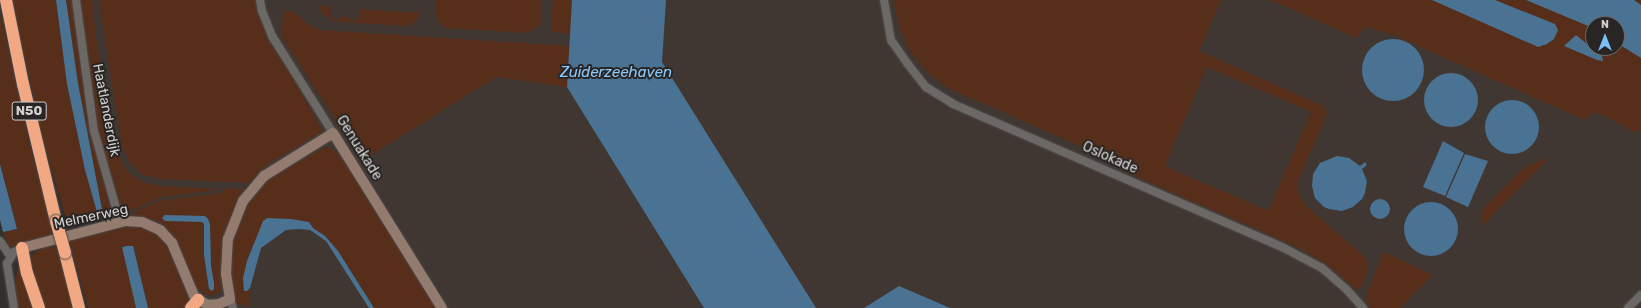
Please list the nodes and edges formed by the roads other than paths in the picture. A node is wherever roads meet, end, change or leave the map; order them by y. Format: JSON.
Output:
{"nodes":[{"id":1,"x":6,"y":0,"type":"edge"},
{"id":2,"x":76,"y":0,"type":"edge"},
{"id":3,"x":260,"y":0,"type":"edge"},
{"id":4,"x":884,"y":0,"type":"edge"},
{"id":5,"x":333,"y":133,"type":"junction"},
{"id":6,"x":120,"y":222,"type":"junction"},
{"id":7,"x":0,"y":241,"type":"edge"},
{"id":8,"x":22,"y":248,"type":"junction"},
{"id":9,"x":10,"y":256,"type":"junction"},
{"id":10,"x":1641,"y":295,"type":"edge"},
{"id":11,"x":194,"y":304,"type":"edge"},
{"id":12,"x":232,"y":304,"type":"edge"},
{"id":13,"x":14,"y":308,"type":"edge"},
{"id":14,"x":38,"y":308,"type":"edge"},
{"id":15,"x":80,"y":308,"type":"edge"},
{"id":16,"x":442,"y":308,"type":"edge"},
{"id":17,"x":1363,"y":308,"type":"edge"},
{"id":18,"x":1628,"y":308,"type":"edge"}],
"edges":[{"from":1,"to":15,"type":"highway","number":"N50","bridge":true},
{"from":2,"to":6,"type":"street","name":"Haatlanderdijk"},
{"from":3,"to":5,"type":"street","name":"Genuakade"},
{"from":4,"to":17,"type":"street","name":"Oslokade"},
{"from":5,"to":12,"type":"street","name":"Melmerweg"},
{"from":5,"to":16,"type":"street","name":"Genuakade"},
{"from":6,"to":8,"type":"street","name":"Melmerweg"},
{"from":6,"to":11,"type":"street","name":"Melmerweg"},
{"from":7,"to":9,"type":"street"},
{"from":8,"to":9,"type":"street","name":"Melmerweg"},
{"from":8,"to":14,"type":"highway"},
{"from":9,"to":13,"type":"street"},
{"from":10,"to":18,"type":"street"},
{"from":11,"to":12,"type":"street","name":"Melmerweg"}]}
